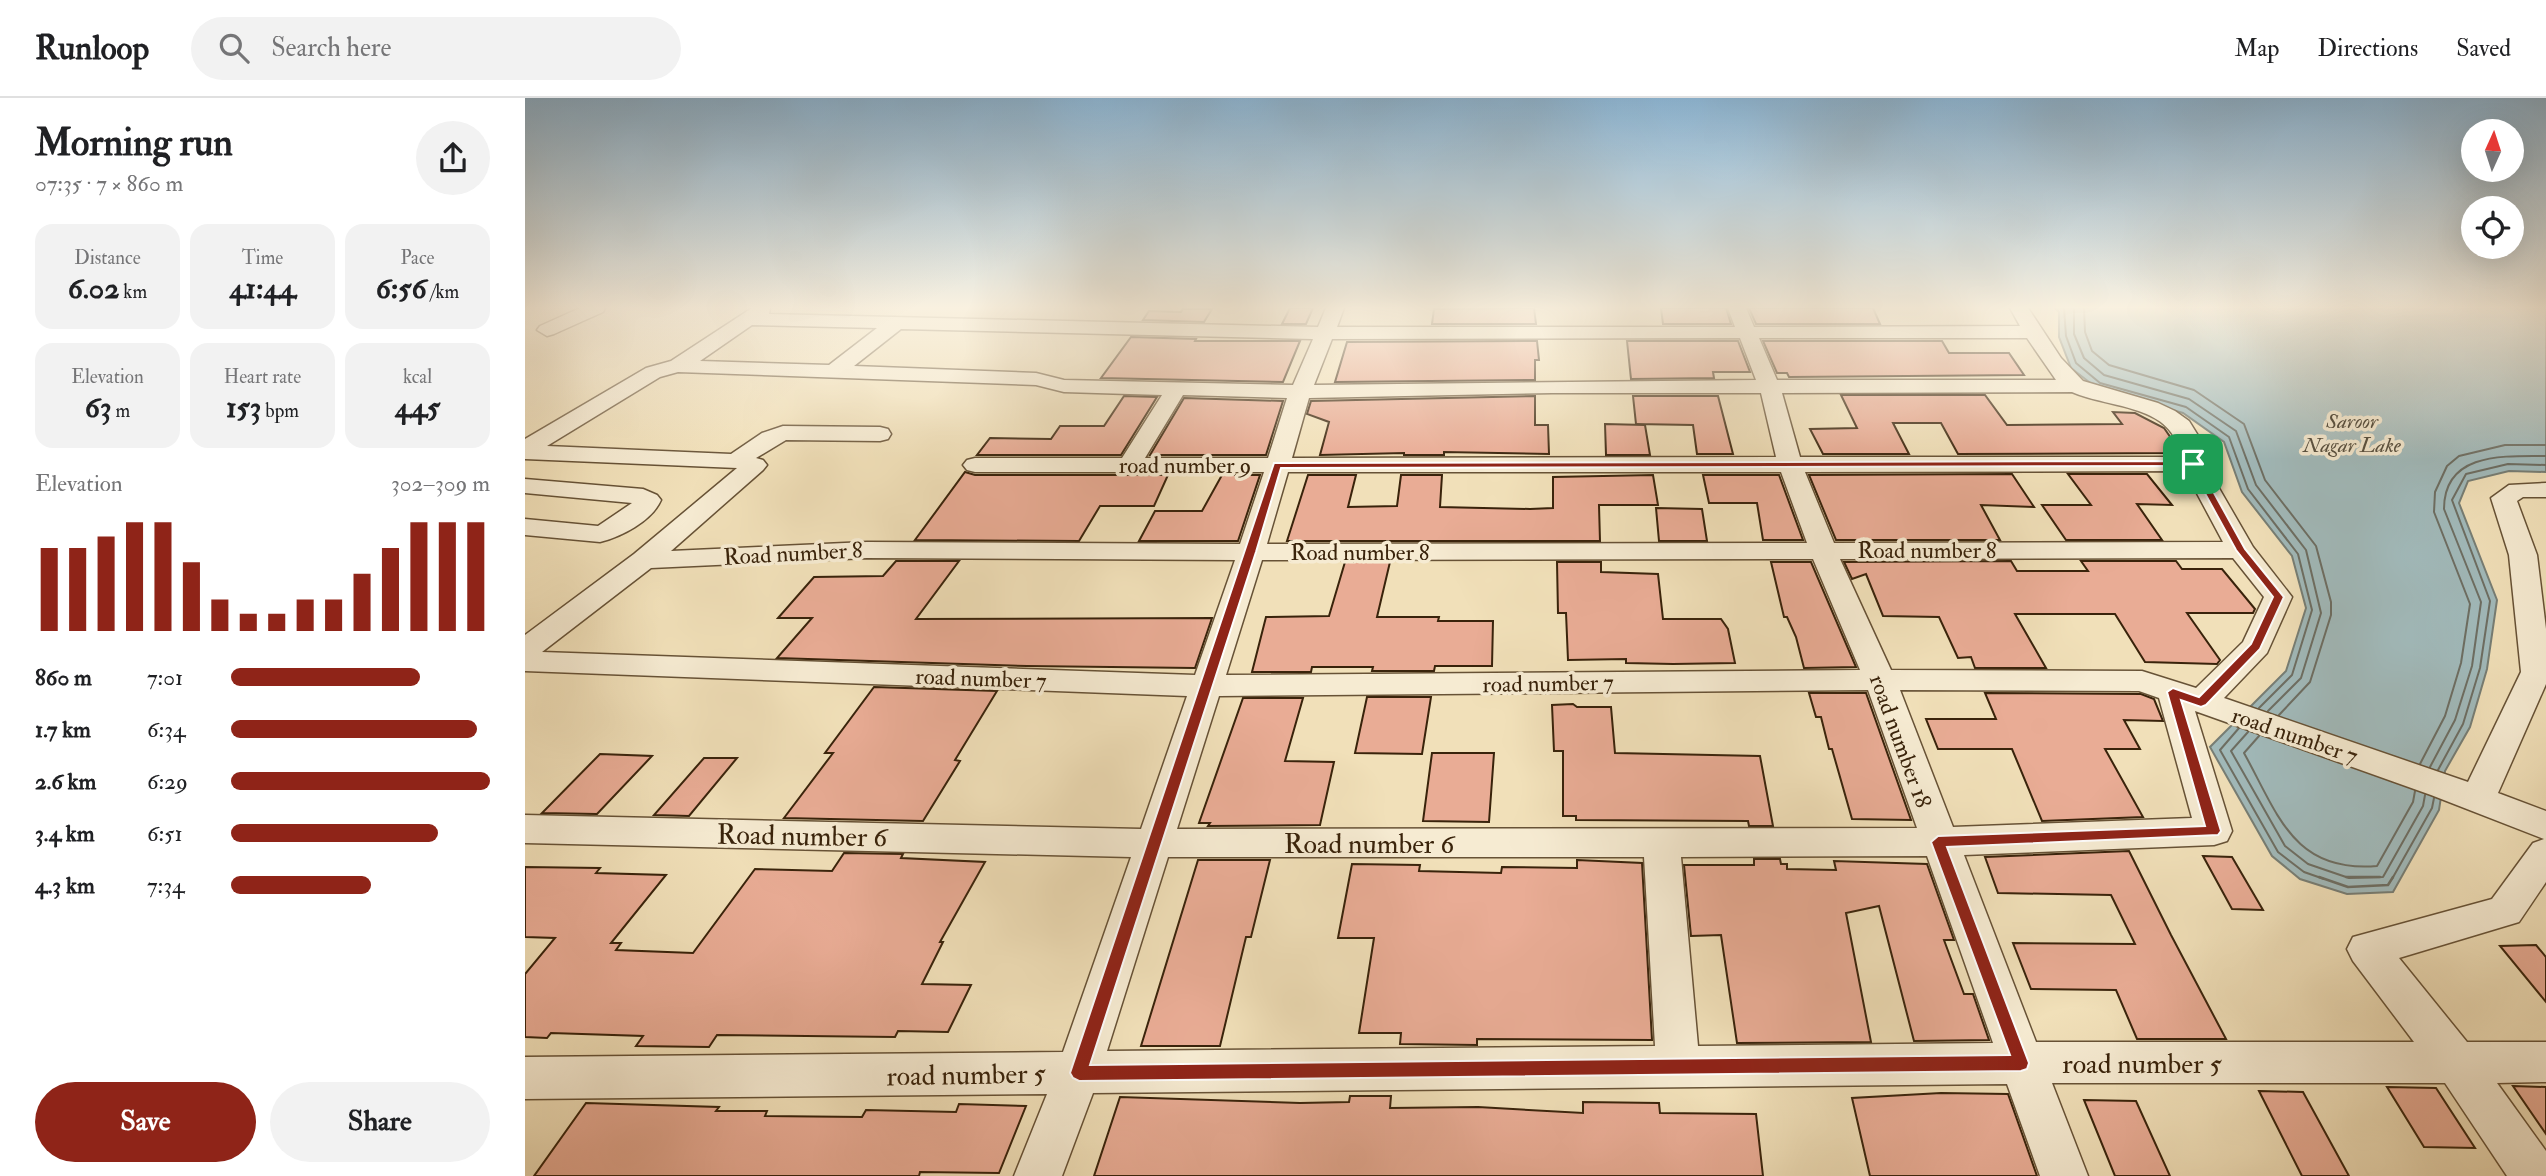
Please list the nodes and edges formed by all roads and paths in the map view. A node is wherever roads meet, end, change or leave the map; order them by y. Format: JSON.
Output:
{"nodes":[{"id":1,"x":698,"y":358,"type":"edge"},
{"id":2,"x":852,"y":358,"type":"edge"},
{"id":3,"x":1315,"y":358,"type":"edge"},
{"id":4,"x":1757,"y":358,"type":"edge"},
{"id":5,"x":2052,"y":358,"type":"edge"},
{"id":6,"x":687,"y":367,"type":"junction"},
{"id":7,"x":835,"y":371,"type":"junction"},
{"id":8,"x":2073,"y":386,"type":"junction"},
{"id":9,"x":1177,"y":388,"type":"junction"},
{"id":10,"x":1770,"y":388,"type":"junction"},
{"id":11,"x":1301,"y":392,"type":"junction"},
{"id":12,"x":880,"y":434,"type":"dead end"},
{"id":13,"x":525,"y":451,"type":"edge"},
{"id":14,"x":553,"y":453,"type":"junction"},
{"id":15,"x":736,"y":461,"type":"junction"},
{"id":16,"x":1790,"y":464,"type":"junction"},
{"id":17,"x":2193,"y":464,"type":"junction"},
{"id":18,"x":975,"y":465,"type":"dead end"},
{"id":19,"x":1129,"y":465,"type":"junction"},
{"id":20,"x":1277,"y":465,"type":"junction"},
{"id":21,"x":525,"y":486,"type":"edge"},
{"id":22,"x":2546,"y":490,"type":"edge"},
{"id":23,"x":525,"y":527,"type":"edge"},
{"id":24,"x":1823,"y":550,"type":"junction"},
{"id":25,"x":2241,"y":550,"type":"junction"},
{"id":26,"x":1251,"y":552,"type":"junction"},
{"id":27,"x":2534,"y":555,"type":"edge"},
{"id":28,"x":644,"y":560,"type":"junction"},
{"id":29,"x":525,"y":650,"type":"edge"},
{"id":30,"x":525,"y":661,"type":"edge"},
{"id":31,"x":2541,"y":672,"type":"edge"},
{"id":32,"x":1880,"y":680,"type":"junction"},
{"id":33,"x":1206,"y":686,"type":"junction"},
{"id":34,"x":2187,"y":697,"type":"junction"},
{"id":35,"x":2477,"y":801,"type":"junction"},
{"id":36,"x":2546,"y":826,"type":"edge"},
{"id":37,"x":525,"y":829,"type":"edge"},
{"id":38,"x":1661,"y":842,"type":"junction"},
{"id":39,"x":1938,"y":842,"type":"junction"},
{"id":40,"x":1154,"y":843,"type":"junction"},
{"id":41,"x":2546,"y":853,"type":"edge"},
{"id":42,"x":2546,"y":1062,"type":"edge"},
{"id":43,"x":2021,"y":1063,"type":"junction"},
{"id":44,"x":2457,"y":1063,"type":"junction"},
{"id":45,"x":1678,"y":1067,"type":"junction"},
{"id":46,"x":1079,"y":1073,"type":"junction"},
{"id":47,"x":525,"y":1078,"type":"edge"},
{"id":48,"x":1038,"y":1176,"type":"edge"},
{"id":49,"x":2064,"y":1176,"type":"edge"},
{"id":50,"x":2535,"y":1176,"type":"edge"}],
"edges":[{"from":1,"to":6,"type":"street"},
{"from":2,"to":7,"type":"street"},
{"from":3,"to":11,"type":"street"},
{"from":4,"to":10,"type":"street","name":"road number 18"},
{"from":5,"to":8,"type":"street"},
{"from":6,"to":7,"type":"street"},
{"from":6,"to":13,"type":"street"},
{"from":6,"to":14,"type":"street"},
{"from":7,"to":9,"type":"street"},
{"from":8,"to":10,"type":"street"},
{"from":8,"to":17,"type":"street"},
{"from":9,"to":11,"type":"street"},
{"from":9,"to":19,"type":"street"},
{"from":10,"to":11,"type":"street"},
{"from":10,"to":16,"type":"street","name":"road number 18"},
{"from":11,"to":20,"type":"street"},
{"from":12,"to":15,"type":"street"},
{"from":13,"to":14,"type":"street"},
{"from":14,"to":15,"type":"street"},
{"from":15,"to":28,"type":"street"},
{"from":16,"to":17,"type":"street","name":"road number 9"},
{"from":16,"to":20,"type":"street","name":"road number 9"},
{"from":16,"to":24,"type":"street","name":"road number 18"},
{"from":17,"to":25,"type":"street"},
{"from":18,"to":19,"type":"street","name":"road number 9"},
{"from":19,"to":20,"type":"street","name":"road number 9"},
{"from":20,"to":26,"type":"street"},
{"from":21,"to":23,"type":"street"},
{"from":22,"to":27,"type":"street"},
{"from":24,"to":25,"type":"street","name":"Road number 8"},
{"from":24,"to":26,"type":"street","name":"Road number 8"},
{"from":24,"to":32,"type":"street","name":"road number 18"},
{"from":25,"to":34,"type":"street"},
{"from":26,"to":28,"type":"street","name":"Road number 8"},
{"from":26,"to":33,"type":"street"},
{"from":27,"to":31,"type":"street"},
{"from":28,"to":29,"type":"street"},
{"from":30,"to":33,"type":"street","name":"road number 7"},
{"from":31,"to":35,"type":"street"},
{"from":32,"to":33,"type":"street","name":"road number 7"},
{"from":32,"to":34,"type":"street","name":"road number 7"},
{"from":32,"to":39,"type":"street","name":"road number 18"},
{"from":33,"to":40,"type":"street"},
{"from":34,"to":35,"type":"street","name":"road number 7"},
{"from":34,"to":39,"type":"street","name":"Road number 6"},
{"from":35,"to":36,"type":"street","name":"road number 7"},
{"from":37,"to":40,"type":"street","name":"Road number 6"},
{"from":38,"to":39,"type":"street","name":"Road number 6"},
{"from":38,"to":40,"type":"street","name":"Road number 6"},
{"from":38,"to":45,"type":"street"},
{"from":39,"to":43,"type":"street","name":"road number 18"},
{"from":40,"to":46,"type":"street"},
{"from":41,"to":44,"type":"street"},
{"from":42,"to":44,"type":"street","name":"road number 5"},
{"from":43,"to":44,"type":"street","name":"road number 5"},
{"from":43,"to":45,"type":"street","name":"road number 5"},
{"from":43,"to":49,"type":"street","name":"road number 18"},
{"from":44,"to":50,"type":"street"},
{"from":45,"to":46,"type":"street","name":"road number 5"},
{"from":46,"to":47,"type":"street","name":"road number 5"},
{"from":46,"to":48,"type":"street"}]}
